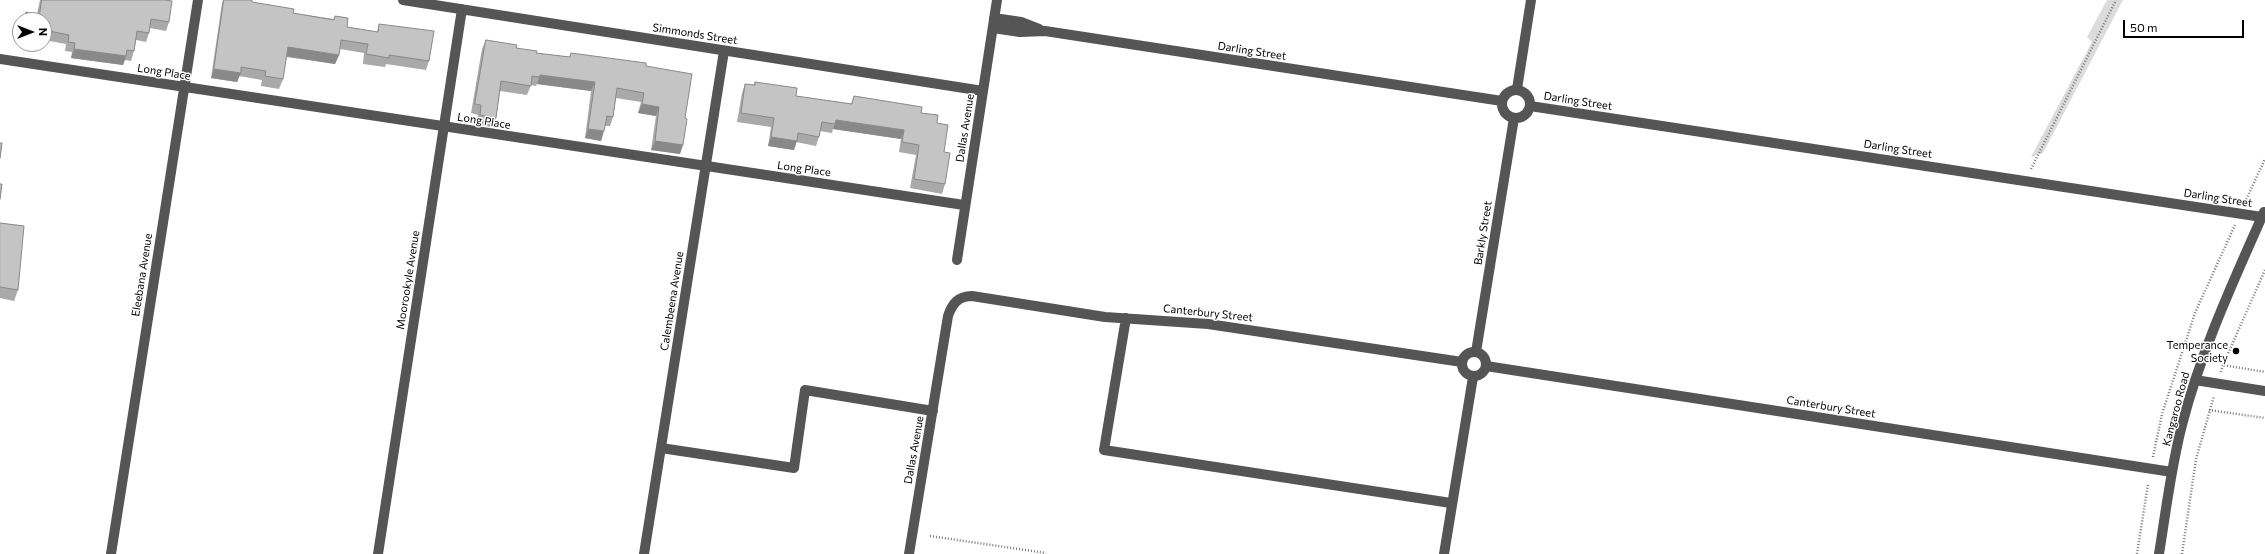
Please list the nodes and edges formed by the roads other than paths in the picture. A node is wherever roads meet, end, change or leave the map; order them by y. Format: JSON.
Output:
{"nodes":[{"id":1,"x":198,"y":0,"type":"edge"},
{"id":2,"x":403,"y":0,"type":"edge"},
{"id":3,"x":997,"y":0,"type":"edge"},
{"id":4,"x":1531,"y":0,"type":"edge"},
{"id":5,"x":462,"y":9,"type":"junction"},
{"id":6,"x":994,"y":18,"type":"junction"},
{"id":7,"x":992,"y":28,"type":"junction"},
{"id":8,"x":1045,"y":31,"type":"junction"},
{"id":9,"x":724,"y":51,"type":"junction"},
{"id":10,"x":0,"y":59,"type":"edge"},
{"id":11,"x":184,"y":87,"type":"junction"},
{"id":12,"x":1517,"y":90,"type":"junction"},
{"id":13,"x":983,"y":91,"type":"junction"},
{"id":14,"x":1502,"y":101,"type":"junction"},
{"id":15,"x":1530,"y":106,"type":"junction"},
{"id":16,"x":1514,"y":118,"type":"junction"},
{"id":17,"x":444,"y":127,"type":"junction"},
{"id":18,"x":706,"y":167,"type":"junction"},
{"id":19,"x":964,"y":205,"type":"junction"},
{"id":20,"x":2264,"y":214,"type":"edge"},
{"id":21,"x":957,"y":260,"type":"dead end"},
{"id":22,"x":954,"y":304,"type":"joint"},
{"id":23,"x":1126,"y":318,"type":"junction"},
{"id":24,"x":1476,"y":352,"type":"junction"},
{"id":25,"x":1462,"y":362,"type":"junction"},
{"id":26,"x":1486,"y":366,"type":"junction"},
{"id":27,"x":1473,"y":377,"type":"junction"},
{"id":28,"x":2195,"y":380,"type":"junction"},
{"id":29,"x":2265,"y":391,"type":"edge"},
{"id":30,"x":933,"y":411,"type":"junction"},
{"id":31,"x":661,"y":448,"type":"junction"},
{"id":32,"x":2172,"y":472,"type":"junction"},
{"id":33,"x":1451,"y":503,"type":"junction"},
{"id":34,"x":111,"y":554,"type":"edge"},
{"id":35,"x":378,"y":554,"type":"edge"},
{"id":36,"x":644,"y":554,"type":"edge"},
{"id":37,"x":909,"y":554,"type":"edge"},
{"id":38,"x":1444,"y":554,"type":"edge"},
{"id":39,"x":2159,"y":554,"type":"edge"}],
"edges":[{"from":1,"to":11,"type":"street","name":"Eleebana Avenue"},
{"from":2,"to":5,"type":"street","name":"Simmonds Street"},
{"from":3,"to":6,"type":"street","name":"Dallas Avenue"},
{"from":4,"to":12,"type":"street"},
{"from":5,"to":9,"type":"street","name":"Simmonds Street"},
{"from":5,"to":17,"type":"street","name":"Moorookyle Avenue"},
{"from":6,"to":7,"type":"street","name":"Dallas Avenue"},
{"from":6,"to":8,"type":"street","name":"Darling Street"},
{"from":7,"to":8,"type":"street","name":"Darling Street"},
{"from":7,"to":13,"type":"street","name":"Dallas Avenue"},
{"from":8,"to":14,"type":"street","name":"Darling Street"},
{"from":9,"to":13,"type":"street","name":"Simmonds Street"},
{"from":9,"to":18,"type":"street","name":"Calembeena Avenue"},
{"from":10,"to":11,"type":"street","name":"Long Place"},
{"from":11,"to":17,"type":"street","name":"Long Place"},
{"from":11,"to":34,"type":"street","name":"Eleebana Avenue"},
{"from":12,"to":14,"type":"street"},
{"from":12,"to":15,"type":"street"},
{"from":13,"to":19,"type":"street","name":"Dallas Avenue"},
{"from":14,"to":16,"type":"street"},
{"from":15,"to":16,"type":"street"},
{"from":15,"to":20,"type":"street","name":"Darling Street"},
{"from":16,"to":24,"type":"street","name":"Barkly Street"},
{"from":17,"to":18,"type":"street","name":"Long Place"},
{"from":17,"to":35,"type":"street","name":"Moorookyle Avenue"},
{"from":18,"to":19,"type":"street","name":"Long Place"},
{"from":18,"to":31,"type":"street","name":"Calembeena Avenue"},
{"from":19,"to":21,"type":"street","name":"Dallas Avenue"},
{"from":20,"to":28,"type":"street","name":"Kangaroo Road"},
{"from":22,"to":23,"type":"street","name":"Canterbury Street"},
{"from":22,"to":30,"type":"street","name":"Dallas Avenue"},
{"from":23,"to":25,"type":"street","name":"Canterbury Street"},
{"from":23,"to":33,"type":"street"},
{"from":24,"to":25,"type":"street"},
{"from":24,"to":26,"type":"street"},
{"from":25,"to":27,"type":"street"},
{"from":26,"to":27,"type":"street"},
{"from":26,"to":32,"type":"street","name":"Canterbury Street"},
{"from":27,"to":33,"type":"street"},
{"from":28,"to":29,"type":"street"},
{"from":28,"to":32,"type":"street","name":"Kangaroo Road"},
{"from":30,"to":31,"type":"street"},
{"from":30,"to":37,"type":"street","name":"Dallas Avenue"},
{"from":31,"to":36,"type":"street","name":"Calembeena Avenue"},
{"from":32,"to":39,"type":"street","name":"Kangaroo Road"},
{"from":33,"to":38,"type":"street"}]}
